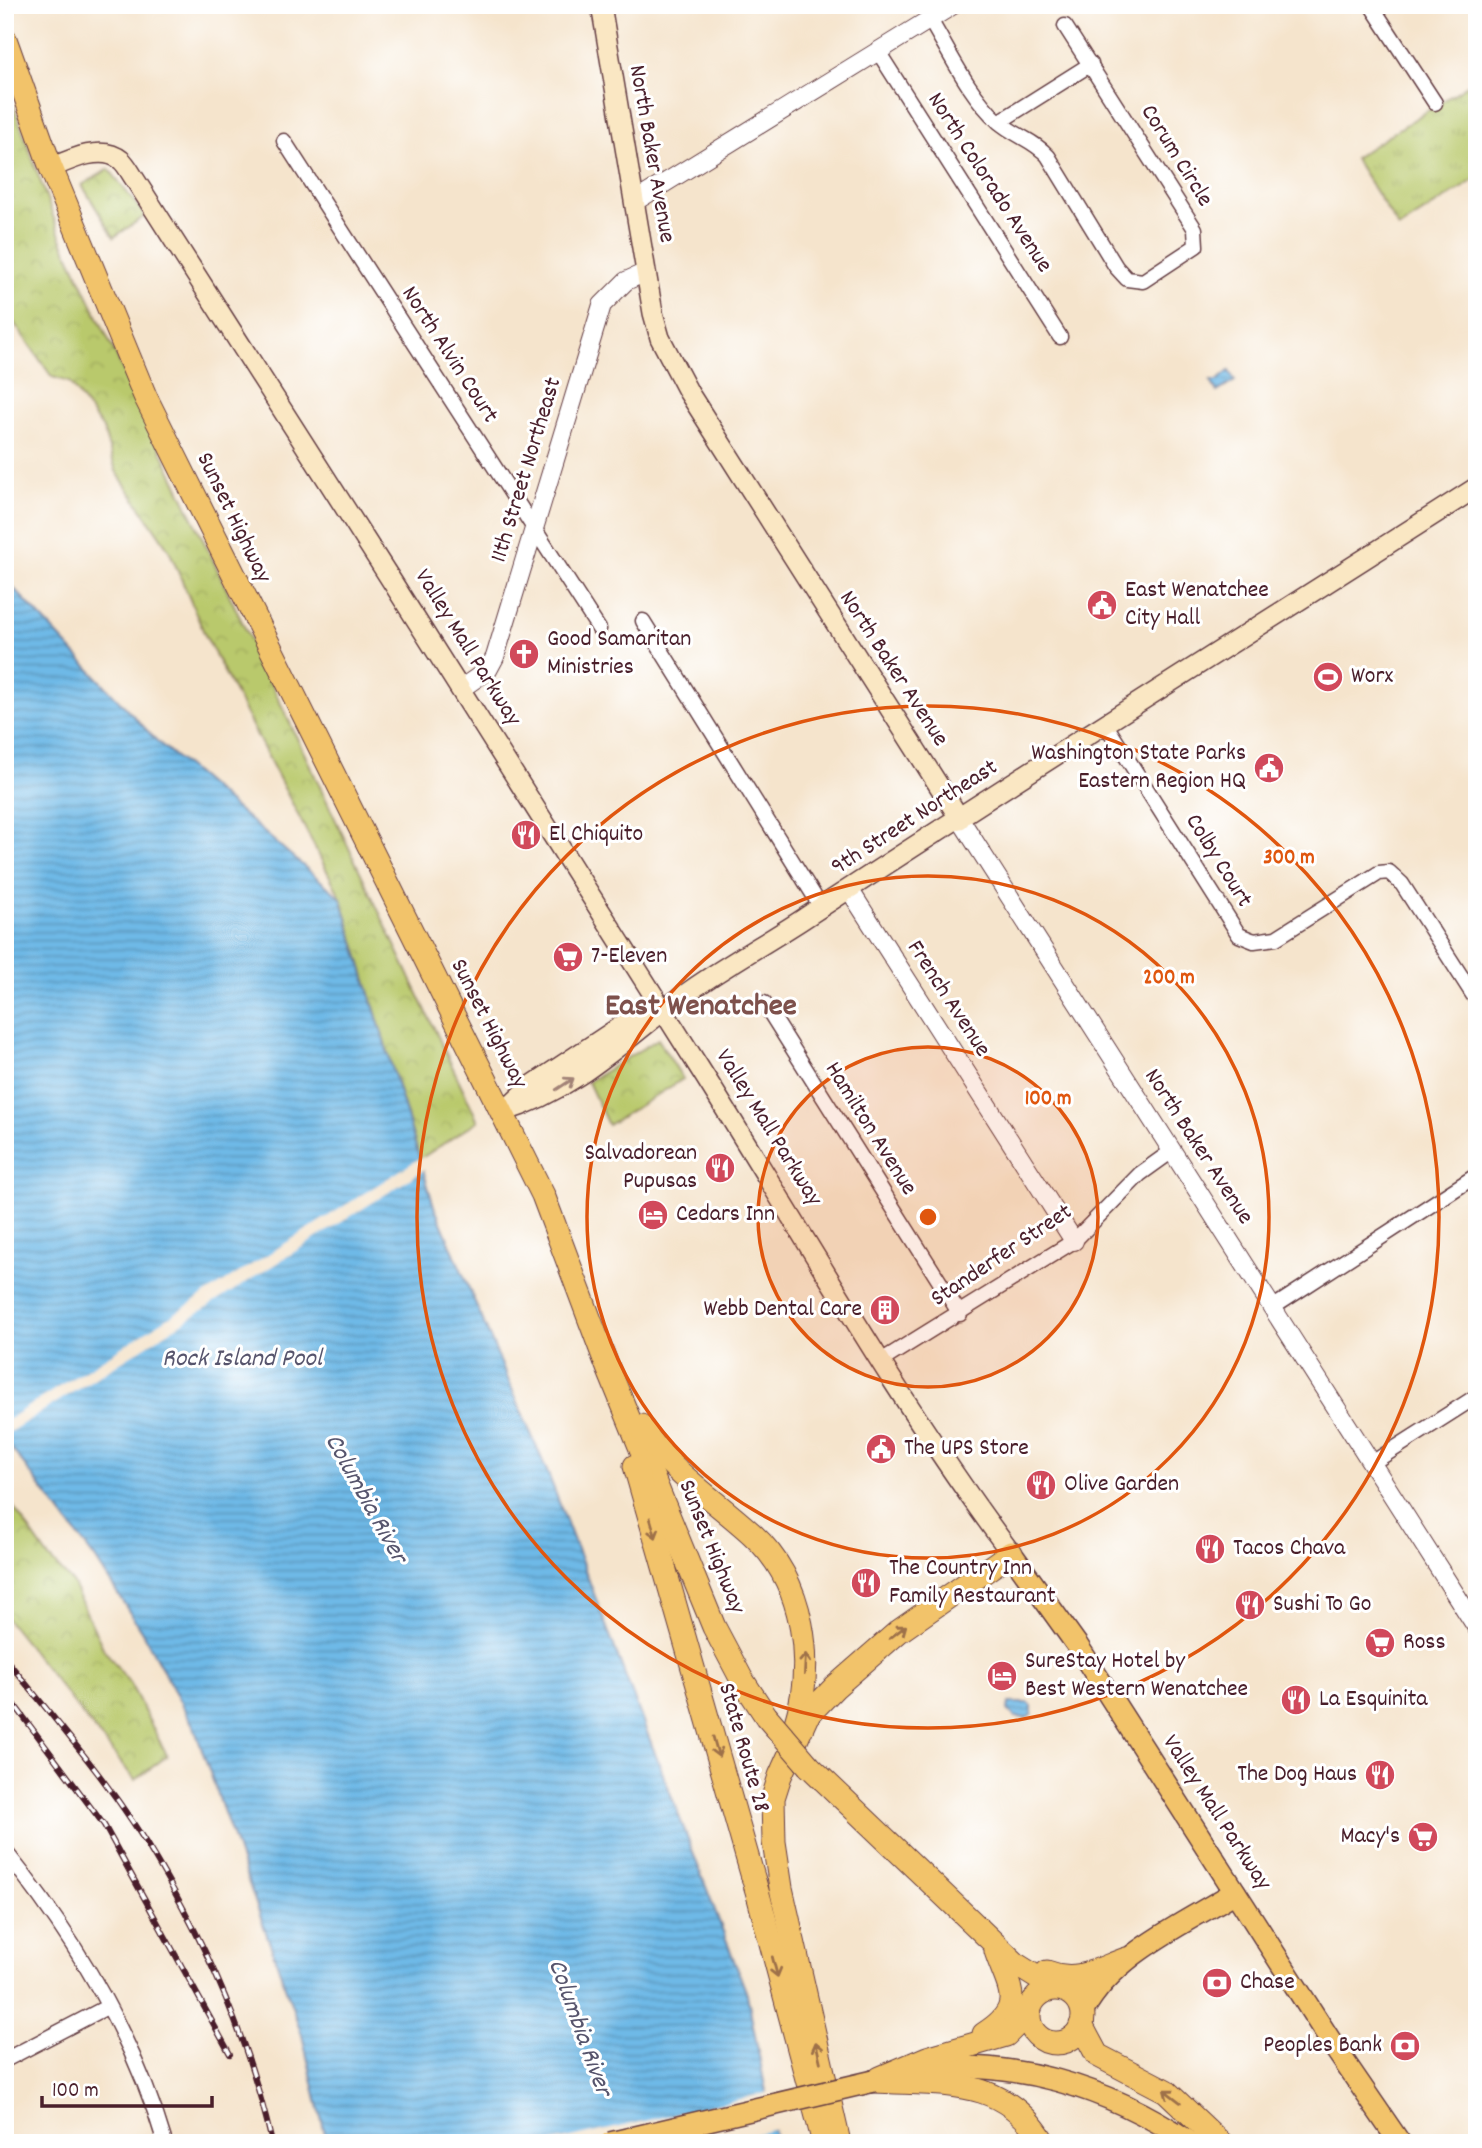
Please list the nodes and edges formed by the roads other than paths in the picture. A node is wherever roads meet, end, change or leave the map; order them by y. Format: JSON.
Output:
{"nodes":[{"id":1,"x":601,"y":5,"type":"edge"},
{"id":2,"x":953,"y":5,"type":"edge"},
{"id":3,"x":1371,"y":5,"type":"edge"},
{"id":4,"x":930,"y":20,"type":"junction"},
{"id":5,"x":1066,"y":26,"type":"dead end"},
{"id":6,"x":5,"y":38,"type":"edge"},
{"id":7,"x":879,"y":53,"type":"junction"},
{"id":8,"x":1091,"y":64,"type":"junction"},
{"id":9,"x":1435,"y":103,"type":"dead end"},
{"id":10,"x":999,"y":122,"type":"junction"},
{"id":11,"x":284,"y":141,"type":"dead end"},
{"id":12,"x":51,"y":168,"type":"junction"},
{"id":13,"x":634,"y":202,"type":"junction"},
{"id":14,"x":646,"y":272,"type":"junction"},
{"id":15,"x":1060,"y":337,"type":"dead end"},
{"id":16,"x":1477,"y":487,"type":"edge"},
{"id":17,"x":536,"y":530,"type":"junction"},
{"id":18,"x":643,"y":621,"type":"dead end"},
{"id":19,"x":599,"y":629,"type":"dead end"},
{"id":20,"x":462,"y":688,"type":"junction"},
{"id":21,"x":1106,"y":725,"type":"junction"},
{"id":22,"x":960,"y":819,"type":"junction"},
{"id":23,"x":849,"y":890,"type":"junction"},
{"id":24,"x":821,"y":907,"type":"junction"},
{"id":25,"x":1477,"y":1001,"type":"edge"},
{"id":26,"x":764,"y":1003,"type":"dead end"},
{"id":27,"x":663,"y":1011,"type":"junction"},
{"id":28,"x":503,"y":1112,"type":"junction"},
{"id":29,"x":1172,"y":1150,"type":"junction"},
{"id":30,"x":1477,"y":1175,"type":"edge"},
{"id":31,"x":1074,"y":1241,"type":"junction"},
{"id":32,"x":1272,"y":1308,"type":"junction"},
{"id":33,"x":960,"y":1314,"type":"junction"},
{"id":34,"x":881,"y":1361,"type":"junction"},
{"id":35,"x":608,"y":1368,"type":"junction"},
{"id":36,"x":1477,"y":1396,"type":"edge"},
{"id":37,"x":1371,"y":1463,"type":"junction"},
{"id":38,"x":1011,"y":1553,"type":"junction"},
{"id":39,"x":1477,"y":1628,"type":"edge"},
{"id":40,"x":789,"y":1754,"type":"junction"},
{"id":41,"x":5,"y":1852,"type":"edge"},
{"id":42,"x":1235,"y":1892,"type":"junction"},
{"id":43,"x":993,"y":1941,"type":"junction"},
{"id":44,"x":1121,"y":1964,"type":"junction"},
{"id":45,"x":1017,"y":1965,"type":"junction"},
{"id":46,"x":1059,"y":1989,"type":"junction"},
{"id":47,"x":107,"y":2007,"type":"junction"},
{"id":48,"x":1029,"y":2009,"type":"junction"},
{"id":49,"x":1082,"y":2018,"type":"junction"},
{"id":50,"x":959,"y":2048,"type":"junction"},
{"id":51,"x":5,"y":2060,"type":"edge"},
{"id":52,"x":874,"y":2081,"type":"junction"},
{"id":53,"x":165,"y":2143,"type":"edge"},
{"id":54,"x":610,"y":2143,"type":"edge"},
{"id":55,"x":824,"y":2143,"type":"edge"},
{"id":56,"x":839,"y":2143,"type":"edge"},
{"id":57,"x":1025,"y":2143,"type":"edge"},
{"id":58,"x":1044,"y":2143,"type":"edge"},
{"id":59,"x":1167,"y":2143,"type":"edge"},
{"id":60,"x":1191,"y":2143,"type":"edge"},
{"id":61,"x":1221,"y":2143,"type":"edge"},
{"id":62,"x":1400,"y":2143,"type":"edge"}],
"edges":[{"from":1,"to":13,"type":"main road","name":"North Baker Avenue"},
{"from":2,"to":4,"type":"street"},
{"from":3,"to":9,"type":"street"},
{"from":4,"to":7,"type":"street"},
{"from":4,"to":10,"type":"street","name":"Corum Circle"},
{"from":5,"to":8,"type":"street","name":"Corum Circle"},
{"from":6,"to":12,"type":"highway","name":"Sunset Highway"},
{"from":7,"to":13,"type":"street"},
{"from":7,"to":15,"type":"street","name":"North Colorado Avenue"},
{"from":8,"to":10,"type":"street"},
{"from":8,"to":10,"type":"street","name":"Corum Circle"},
{"from":11,"to":17,"type":"street","name":"North Alvin Court"},
{"from":12,"to":20,"type":"main road","name":"Valley Mall Parkway"},
{"from":12,"to":28,"type":"highway","name":"Sunset Highway"},
{"from":13,"to":14,"type":"main road","name":"North Baker Avenue"},
{"from":14,"to":17,"type":"street","name":"11th Street Northeast"},
{"from":14,"to":22,"type":"main road","name":"North Baker Avenue"},
{"from":16,"to":21,"type":"main road","name":"9th Street Northeast"},
{"from":17,"to":19,"type":"street","name":"North Alvin Court"},
{"from":17,"to":20,"type":"street","name":"11th Street Northeast"},
{"from":18,"to":24,"type":"street"},
{"from":20,"to":27,"type":"main road","name":"Valley Mall Parkway"},
{"from":21,"to":22,"type":"main road","name":"9th Street Northeast"},
{"from":21,"to":25,"type":"street","name":"Colby Court"},
{"from":22,"to":23,"type":"main road","name":"9th Street Northeast"},
{"from":22,"to":29,"type":"street","name":"North Baker Avenue"},
{"from":23,"to":24,"type":"main road","name":"9th Street Northeast"},
{"from":23,"to":31,"type":"street","name":"French Avenue"},
{"from":24,"to":27,"type":"main road","name":"9th Street Northeast"},
{"from":26,"to":33,"type":"street","name":"Hamilton Avenue"},
{"from":27,"to":28,"type":"main road","name":"9th Street Northeast"},
{"from":27,"to":34,"type":"main road","name":"Valley Mall Parkway"},
{"from":28,"to":35,"type":"highway","name":"Sunset Highway"},
{"from":29,"to":31,"type":"street","name":"Standerfer Street"},
{"from":29,"to":32,"type":"street","name":"North Baker Avenue"},
{"from":30,"to":32,"type":"street"},
{"from":31,"to":33,"type":"street","name":"Standerfer Street"},
{"from":32,"to":37,"type":"street","name":"North Baker Avenue"},
{"from":33,"to":34,"type":"street","name":"Standerfer Street"},
{"from":34,"to":38,"type":"main road","name":"Valley Mall Parkway"},
{"from":40,"to":35,"type":"highway","one_way":true},
{"from":35,"to":43,"type":"highway","name":"Sunset Highway","bridge":true},
{"from":35,"to":55,"type":"highway","name":"State Route 28","one_way":true},
{"from":36,"to":37,"type":"street"},
{"from":37,"to":39,"type":"street","name":"North Baker Avenue"},
{"from":40,"to":38,"type":"highway","one_way":true},
{"from":38,"to":42,"type":"main road","name":"Valley Mall Parkway"},
{"from":56,"to":40,"type":"highway","one_way":true},
{"from":41,"to":47,"type":"street"},
{"from":42,"to":44,"type":"main road"},
{"from":42,"to":62,"type":"main road","name":"Valley Mall Parkway"},
{"from":43,"to":44,"type":"highway"},
{"from":43,"to":45,"type":"highway","name":"Sunset Highway"},
{"from":43,"to":50,"type":"highway"},
{"from":44,"to":46,"type":"main road"},
{"from":44,"to":49,"type":"main road"},
{"from":45,"to":46,"type":"highway","name":"Sunset Highway"},
{"from":45,"to":48,"type":"highway","name":"Sunset Highway"},
{"from":46,"to":48,"type":"highway"},
{"from":46,"to":49,"type":"highway"},
{"from":47,"to":51,"type":"street"},
{"from":47,"to":53,"type":"street"},
{"from":48,"to":49,"type":"highway"},
{"from":48,"to":50,"type":"highway"},
{"from":61,"to":49,"type":"highway","one_way":true},
{"from":50,"to":52,"type":"highway"},
{"from":52,"to":54,"type":"main road","bridge":true},
{"from":52,"to":57,"type":"highway"},
{"from":52,"to":58,"type":"highway"},
{"from":52,"to":59,"type":"main road"},
{"from":52,"to":60,"type":"main road"}]}
